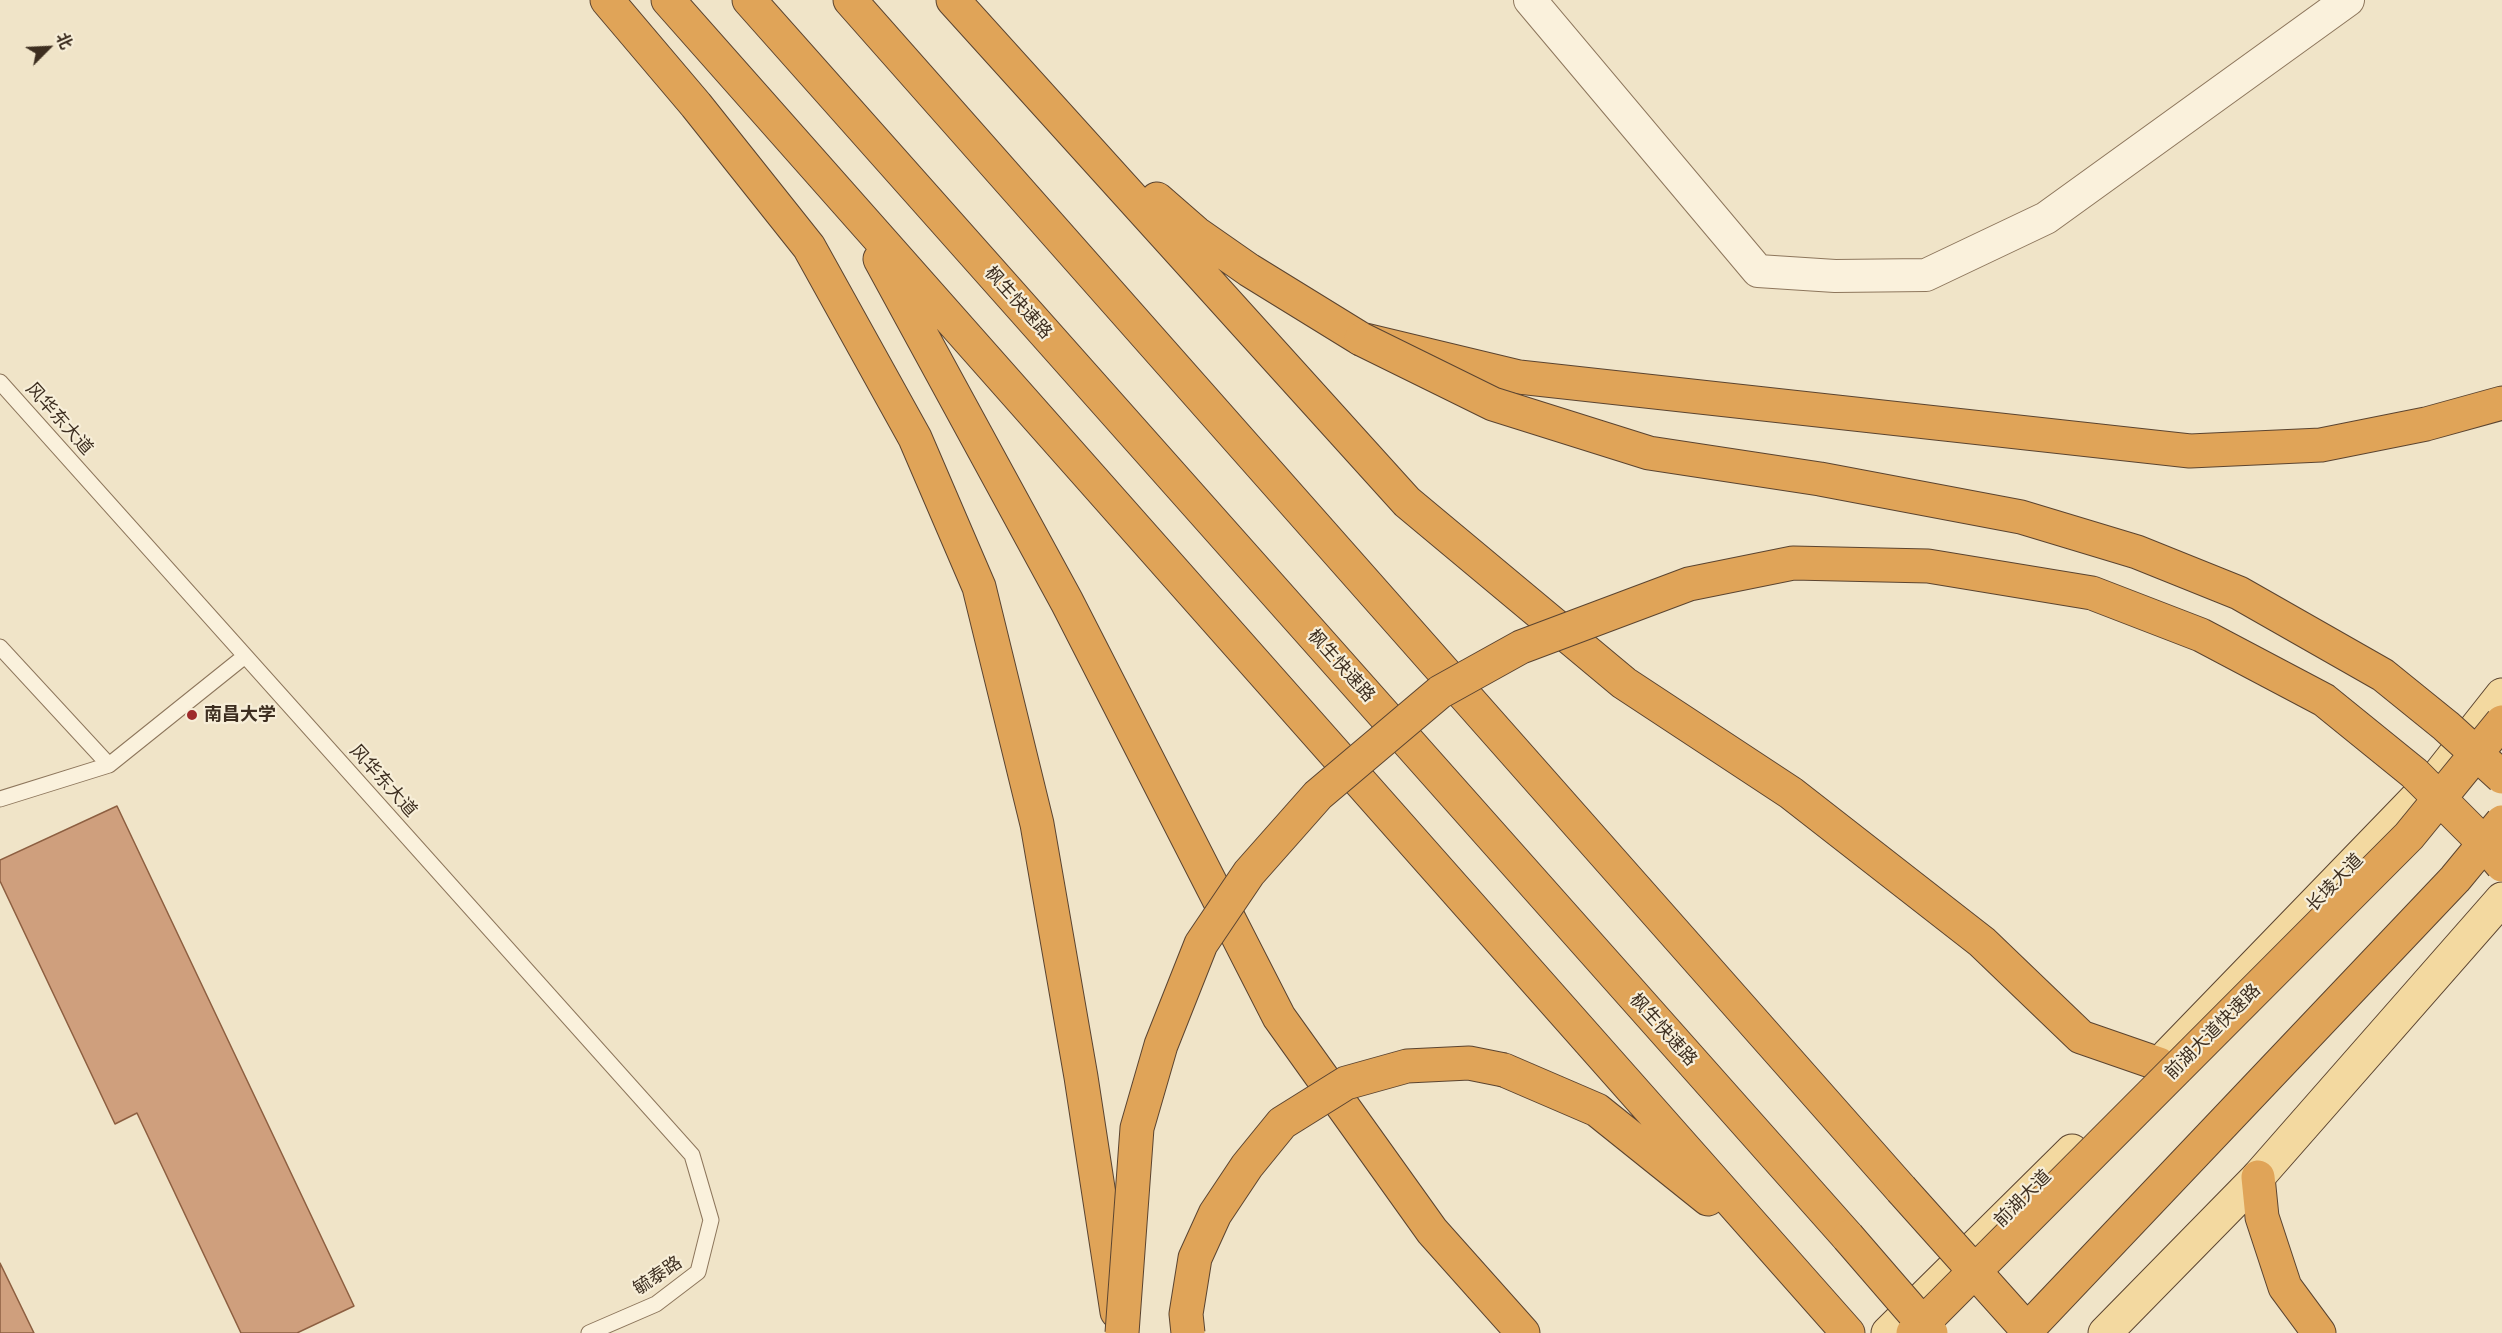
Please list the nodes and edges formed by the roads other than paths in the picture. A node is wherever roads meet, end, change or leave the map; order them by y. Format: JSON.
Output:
{"nodes":[{"id":1,"x":607,"y":0,"type":"edge"},
{"id":2,"x":668,"y":0,"type":"edge"},
{"id":3,"x":749,"y":0,"type":"edge"},
{"id":4,"x":850,"y":0,"type":"edge"},
{"id":5,"x":953,"y":0,"type":"edge"},
{"id":6,"x":1530,"y":0,"type":"edge"},
{"id":7,"x":2348,"y":0,"type":"edge"},
{"id":8,"x":1034,"y":90,"type":"junction"},
{"id":9,"x":852,"y":207,"type":"junction"},
{"id":10,"x":1361,"y":339,"type":"junction"},
{"id":11,"x":0,"y":382,"type":"edge"},
{"id":12,"x":2502,"y":403,"type":"edge"},
{"id":13,"x":0,"y":647,"type":"edge"},
{"id":14,"x":245,"y":656,"type":"junction"},
{"id":15,"x":2502,"y":695,"type":"edge"},
{"id":16,"x":2502,"y":722,"type":"edge"},
{"id":17,"x":109,"y":765,"type":"junction"},
{"id":18,"x":2502,"y":777,"type":"edge"},
{"id":19,"x":0,"y":799,"type":"edge"},
{"id":20,"x":2502,"y":822,"type":"edge"},
{"id":21,"x":2502,"y":865,"type":"edge"},
{"id":22,"x":2502,"y":898,"type":"edge"},
{"id":23,"x":2159,"y":1064,"type":"junction"},
{"id":24,"x":2258,"y":1178,"type":"junction"},
{"id":25,"x":711,"y":1220,"type":"joint"},
{"id":26,"x":1800,"y":1279,"type":"junction"},
{"id":27,"x":589,"y":1333,"type":"edge"},
{"id":28,"x":1121,"y":1333,"type":"edge"},
{"id":29,"x":1188,"y":1333,"type":"edge"},
{"id":30,"x":1523,"y":1333,"type":"edge"},
{"id":31,"x":1848,"y":1333,"type":"edge"},
{"id":32,"x":1888,"y":1333,"type":"edge"},
{"id":33,"x":1914,"y":1333,"type":"edge"},
{"id":34,"x":1931,"y":1333,"type":"edge"},
{"id":35,"x":2024,"y":1333,"type":"edge"},
{"id":36,"x":2030,"y":1333,"type":"edge"},
{"id":37,"x":2105,"y":1333,"type":"edge"},
{"id":38,"x":2319,"y":1333,"type":"edge"}],
"edges":[{"from":1,"to":28,"type":"highway"},
{"from":2,"to":9,"type":"highway"},
{"from":3,"to":34,"type":"highway","name":"枫生快速路","bridge":true},
{"from":4,"to":36,"type":"highway","bridge":true},
{"from":5,"to":8,"type":"highway"},
{"from":6,"to":7,"type":"street"},
{"from":8,"to":10,"type":"highway"},
{"from":8,"to":23,"type":"highway"},
{"from":9,"to":26,"type":"highway"},
{"from":9,"to":30,"type":"highway"},
{"from":10,"to":12,"type":"highway","bridge":true},
{"from":10,"to":18,"type":"highway","bridge":true},
{"from":11,"to":14,"type":"lane","name":"风华东大道"},
{"from":13,"to":17,"type":"lane"},
{"from":14,"to":17,"type":"lane"},
{"from":14,"to":25,"type":"lane","name":"风华东大道"},
{"from":15,"to":23,"type":"main road","name":"长堎大道"},
{"from":16,"to":33,"type":"highway","name":"前湖大道快速路","bridge":true},
{"from":17,"to":19,"type":"lane"},
{"from":20,"to":35,"type":"highway","bridge":true},
{"from":21,"to":28,"type":"highway","bridge":true},
{"from":22,"to":24,"type":"main road"},
{"from":23,"to":32,"type":"main road","name":"前湖大道"},
{"from":24,"to":37,"type":"main road"},
{"from":24,"to":38,"type":"highway"},
{"from":25,"to":27,"type":"lane","name":"毓泰路"},
{"from":26,"to":29,"type":"highway","bridge":true},
{"from":26,"to":31,"type":"highway"}]}
